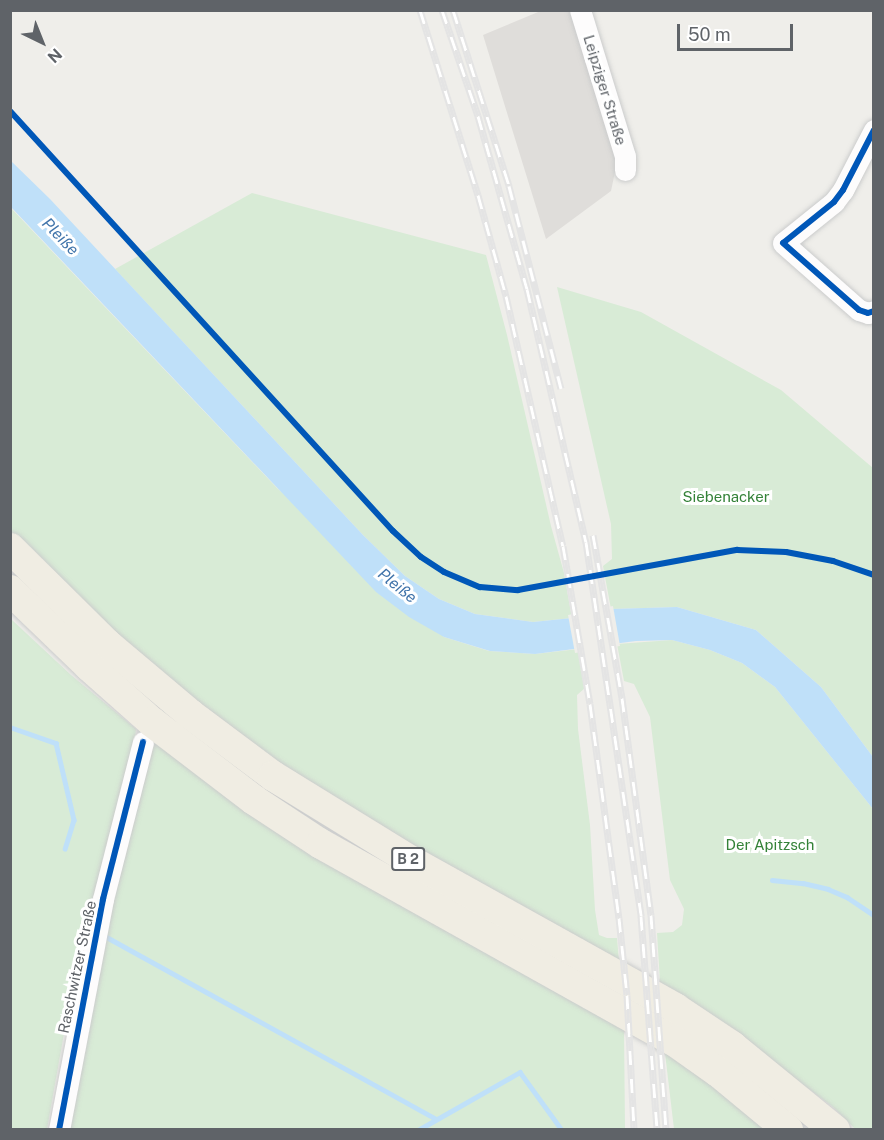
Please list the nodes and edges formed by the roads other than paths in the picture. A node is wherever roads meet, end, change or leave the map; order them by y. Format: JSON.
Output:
{"nodes":[{"id":1,"x":580,"y":10,"type":"edge"},
{"id":2,"x":873,"y":130,"type":"edge"},
{"id":3,"x":625,"y":170,"type":"dead end"},
{"id":4,"x":873,"y":311,"type":"edge"},
{"id":5,"x":10,"y":548,"type":"edge"},
{"id":6,"x":10,"y":590,"type":"edge"},
{"id":7,"x":143,"y":741,"type":"dead end"},
{"id":8,"x":59,"y":1130,"type":"edge"},
{"id":9,"x":788,"y":1130,"type":"edge"},
{"id":10,"x":835,"y":1130,"type":"edge"}],
"edges":[{"from":1,"to":3,"type":"street","name":"Leipziger Straße"},
{"from":2,"to":4,"type":"street"},
{"from":5,"to":10,"type":"highway","number":"B 2"},
{"from":6,"to":9,"type":"highway","number":"B 2"},
{"from":7,"to":8,"type":"street","name":"Raschwitzer Straße"}]}
